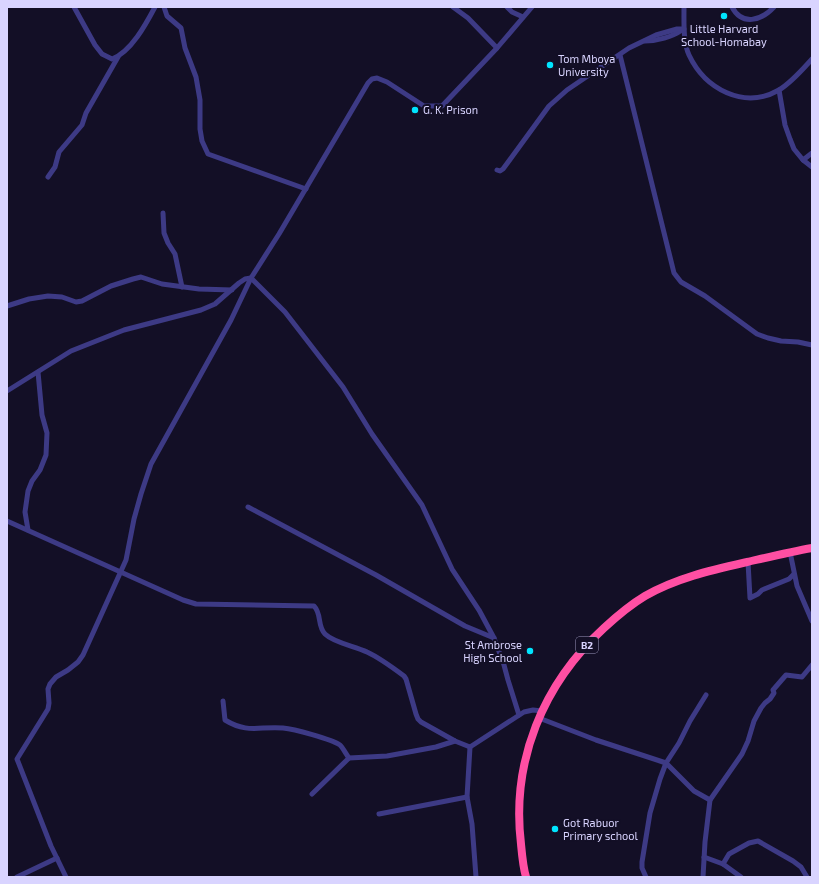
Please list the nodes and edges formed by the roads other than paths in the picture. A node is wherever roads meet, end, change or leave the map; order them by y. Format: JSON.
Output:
{"nodes":[{"id":1,"x":74,"y":7,"type":"edge"},
{"id":2,"x":156,"y":7,"type":"edge"},
{"id":3,"x":164,"y":7,"type":"edge"},
{"id":4,"x":453,"y":7,"type":"edge"},
{"id":5,"x":507,"y":7,"type":"edge"},
{"id":6,"x":532,"y":7,"type":"edge"},
{"id":7,"x":684,"y":7,"type":"edge"},
{"id":8,"x":732,"y":7,"type":"edge"},
{"id":9,"x":774,"y":7,"type":"edge"},
{"id":10,"x":523,"y":17,"type":"junction"},
{"id":11,"x":684,"y":29,"type":"junction"},
{"id":12,"x":497,"y":48,"type":"junction"},
{"id":13,"x":620,"y":55,"type":"junction"},
{"id":14,"x":118,"y":57,"type":"junction"},
{"id":15,"x":812,"y":59,"type":"edge"},
{"id":16,"x":779,"y":90,"type":"junction"},
{"id":17,"x":812,"y":153,"type":"edge"},
{"id":18,"x":804,"y":160,"type":"junction"},
{"id":19,"x":812,"y":167,"type":"edge"},
{"id":20,"x":497,"y":170,"type":"dead end"},
{"id":21,"x":48,"y":177,"type":"dead end"},
{"id":22,"x":306,"y":189,"type":"junction"},
{"id":23,"x":163,"y":213,"type":"dead end"},
{"id":24,"x":251,"y":278,"type":"junction"},
{"id":25,"x":182,"y":286,"type":"junction"},
{"id":26,"x":232,"y":290,"type":"junction"},
{"id":27,"x":7,"y":306,"type":"edge"},
{"id":28,"x":812,"y":345,"type":"edge"},
{"id":29,"x":38,"y":372,"type":"junction"},
{"id":30,"x":7,"y":390,"type":"edge"},
{"id":31,"x":248,"y":508,"type":"dead end"},
{"id":32,"x":7,"y":522,"type":"edge"},
{"id":33,"x":28,"y":530,"type":"junction"},
{"id":34,"x":812,"y":548,"type":"edge"},
{"id":35,"x":790,"y":552,"type":"junction"},
{"id":36,"x":748,"y":562,"type":"junction"},
{"id":37,"x":120,"y":573,"type":"junction"},
{"id":38,"x":794,"y":574,"type":"junction"},
{"id":39,"x":812,"y":621,"type":"edge"},
{"id":40,"x":494,"y":638,"type":"junction"},
{"id":41,"x":812,"y":666,"type":"edge"},
{"id":42,"x":706,"y":694,"type":"dead end"},
{"id":43,"x":223,"y":702,"type":"dead end"},
{"id":44,"x":540,"y":714,"type":"junction"},
{"id":45,"x":519,"y":715,"type":"junction"},
{"id":46,"x":455,"y":741,"type":"junction"},
{"id":47,"x":470,"y":747,"type":"junction"},
{"id":48,"x":349,"y":758,"type":"junction"},
{"id":49,"x":666,"y":763,"type":"junction"},
{"id":50,"x":312,"y":794,"type":"dead end"},
{"id":51,"x":467,"y":797,"type":"junction"},
{"id":52,"x":710,"y":800,"type":"junction"},
{"id":53,"x":379,"y":814,"type":"dead end"},
{"id":54,"x":704,"y":856,"type":"junction"},
{"id":55,"x":57,"y":858,"type":"junction"},
{"id":56,"x":723,"y":864,"type":"junction"},
{"id":57,"x":16,"y":877,"type":"edge"},
{"id":58,"x":66,"y":877,"type":"edge"},
{"id":59,"x":476,"y":877,"type":"edge"},
{"id":60,"x":526,"y":877,"type":"edge"},
{"id":61,"x":646,"y":877,"type":"edge"},
{"id":62,"x":703,"y":877,"type":"edge"},
{"id":63,"x":741,"y":877,"type":"edge"},
{"id":64,"x":807,"y":877,"type":"edge"}],
"edges":[{"from":1,"to":14,"type":"street"},
{"from":2,"to":14,"type":"street"},
{"from":3,"to":22,"type":"street"},
{"from":4,"to":12,"type":"street"},
{"from":5,"to":10,"type":"street"},
{"from":6,"to":10,"type":"street"},
{"from":7,"to":11,"type":"street"},
{"from":8,"to":9,"type":"street"},
{"from":10,"to":12,"type":"street"},
{"from":11,"to":13,"type":"street"},
{"from":11,"to":16,"type":"street"},
{"from":12,"to":22,"type":"street"},
{"from":13,"to":20,"type":"street"},
{"from":13,"to":28,"type":"street"},
{"from":14,"to":21,"type":"street"},
{"from":15,"to":16,"type":"street"},
{"from":16,"to":18,"type":"street"},
{"from":17,"to":18,"type":"street"},
{"from":18,"to":19,"type":"street"},
{"from":22,"to":24,"type":"street"},
{"from":23,"to":25,"type":"street"},
{"from":24,"to":26,"type":"street"},
{"from":24,"to":37,"type":"street"},
{"from":24,"to":40,"type":"street"},
{"from":25,"to":26,"type":"street"},
{"from":25,"to":27,"type":"street"},
{"from":26,"to":29,"type":"street"},
{"from":29,"to":30,"type":"street"},
{"from":29,"to":33,"type":"street"},
{"from":31,"to":40,"type":"street"},
{"from":32,"to":33,"type":"street"},
{"from":33,"to":37,"type":"street"},
{"from":34,"to":35,"type":"highway","number":"B2"},
{"from":35,"to":36,"type":"highway","number":"B2"},
{"from":35,"to":38,"type":"street"},
{"from":36,"to":38,"type":"street"},
{"from":36,"to":44,"type":"highway","number":"B2"},
{"from":37,"to":46,"type":"street"},
{"from":37,"to":55,"type":"street"},
{"from":38,"to":39,"type":"street"},
{"from":40,"to":45,"type":"street"},
{"from":41,"to":52,"type":"street"},
{"from":42,"to":49,"type":"street"},
{"from":43,"to":48,"type":"street"},
{"from":44,"to":45,"type":"street"},
{"from":44,"to":49,"type":"street"},
{"from":44,"to":60,"type":"highway","number":"B2"},
{"from":45,"to":47,"type":"street"},
{"from":46,"to":47,"type":"street"},
{"from":46,"to":48,"type":"street"},
{"from":47,"to":51,"type":"street"},
{"from":48,"to":50,"type":"street"},
{"from":49,"to":52,"type":"street"},
{"from":49,"to":61,"type":"street"},
{"from":51,"to":53,"type":"street"},
{"from":51,"to":59,"type":"street"},
{"from":52,"to":54,"type":"street"},
{"from":54,"to":56,"type":"street"},
{"from":54,"to":62,"type":"street"},
{"from":55,"to":57,"type":"street"},
{"from":55,"to":58,"type":"street"},
{"from":56,"to":63,"type":"street"},
{"from":56,"to":64,"type":"street"}]}
